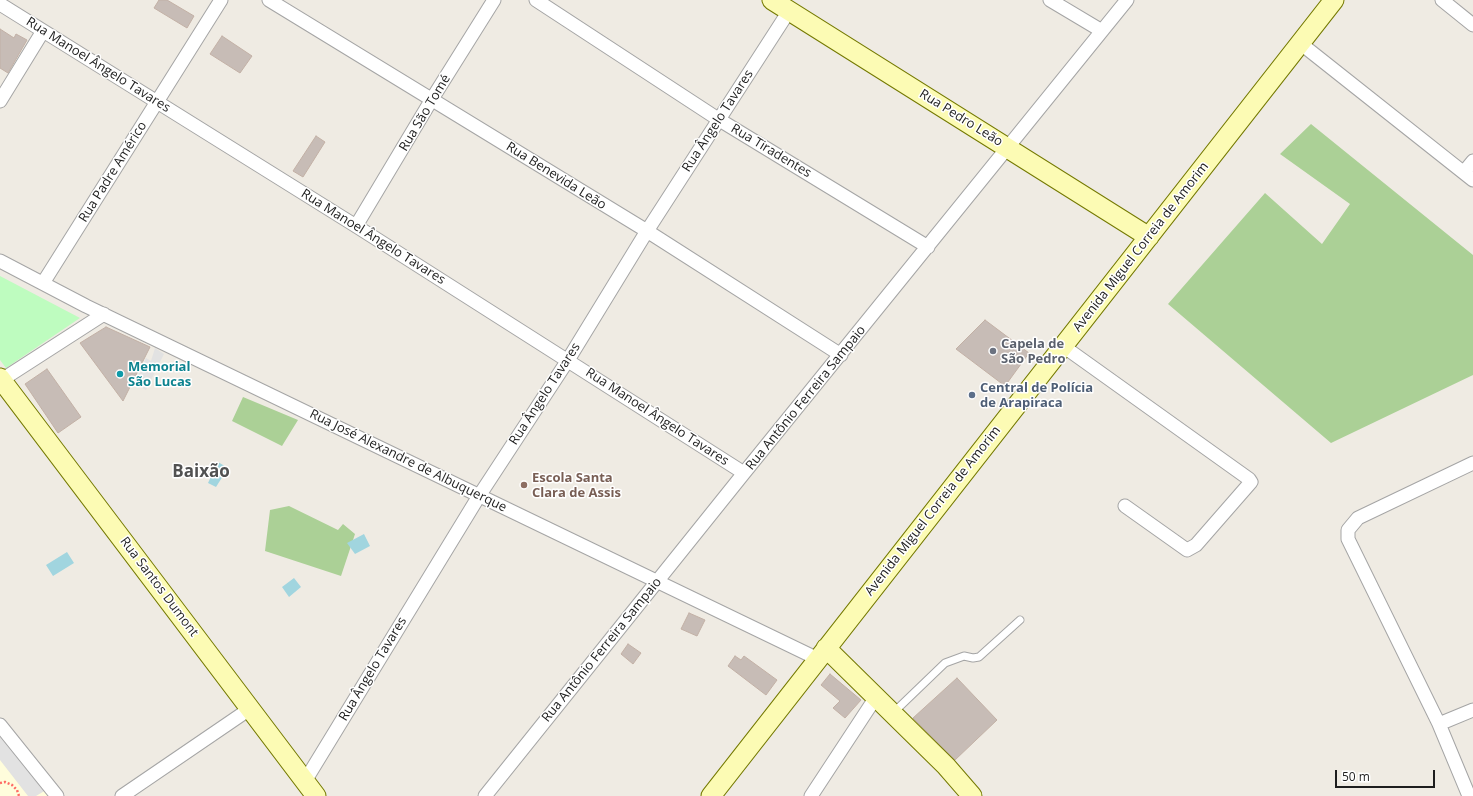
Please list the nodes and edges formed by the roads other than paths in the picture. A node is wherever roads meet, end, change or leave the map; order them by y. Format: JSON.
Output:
{"nodes":[{"id":1,"x":221,"y":0,"type":"edge"},
{"id":2,"x":270,"y":0,"type":"edge"},
{"id":3,"x":494,"y":0,"type":"edge"},
{"id":4,"x":536,"y":0,"type":"edge"},
{"id":5,"x":772,"y":0,"type":"edge"},
{"id":6,"x":1050,"y":0,"type":"edge"},
{"id":7,"x":1127,"y":0,"type":"edge"},
{"id":8,"x":1334,"y":0,"type":"edge"},
{"id":9,"x":1442,"y":0,"type":"edge"},
{"id":10,"x":0,"y":4,"type":"edge"},
{"id":11,"x":789,"y":11,"type":"junction"},
{"id":12,"x":1473,"y":25,"type":"edge"},
{"id":13,"x":43,"y":31,"type":"junction"},
{"id":14,"x":1102,"y":31,"type":"junction"},
{"id":15,"x":1300,"y":44,"type":"junction"},
{"id":16,"x":432,"y":99,"type":"junction"},
{"id":17,"x":0,"y":101,"type":"edge"},
{"id":18,"x":157,"y":101,"type":"junction"},
{"id":19,"x":718,"y":119,"type":"junction"},
{"id":20,"x":1008,"y":147,"type":"junction"},
{"id":21,"x":1473,"y":161,"type":"edge"},
{"id":22,"x":1469,"y":176,"type":"edge"},
{"id":23,"x":356,"y":226,"type":"junction"},
{"id":24,"x":647,"y":231,"type":"junction"},
{"id":25,"x":1149,"y":237,"type":"junction"},
{"id":26,"x":928,"y":247,"type":"junction"},
{"id":27,"x":0,"y":261,"type":"edge"},
{"id":28,"x":43,"y":283,"type":"junction"},
{"id":29,"x":104,"y":314,"type":"junction"},
{"id":30,"x":1063,"y":346,"type":"junction"},
{"id":31,"x":841,"y":355,"type":"junction"},
{"id":32,"x":568,"y":360,"type":"junction"},
{"id":33,"x":0,"y":379,"type":"edge"},
{"id":34,"x":1473,"y":463,"type":"edge"},
{"id":35,"x":744,"y":473,"type":"junction"},
{"id":36,"x":479,"y":496,"type":"junction"},
{"id":37,"x":1125,"y":506,"type":"dead end"},
{"id":38,"x":657,"y":581,"type":"junction"},
{"id":39,"x":1020,"y":620,"type":"dead end"},
{"id":40,"x":822,"y":653,"type":"junction"},
{"id":41,"x":876,"y":697,"type":"junction"},
{"id":42,"x":251,"y":708,"type":"junction"},
{"id":43,"x":1473,"y":710,"type":"edge"},
{"id":44,"x":893,"y":714,"type":"junction"},
{"id":45,"x":1439,"y":724,"type":"junction"},
{"id":46,"x":0,"y":725,"type":"edge"},
{"id":47,"x":305,"y":781,"type":"junction"},
{"id":48,"x":57,"y":796,"type":"edge"},
{"id":49,"x":122,"y":796,"type":"edge"},
{"id":50,"x":316,"y":796,"type":"edge"},
{"id":51,"x":485,"y":796,"type":"edge"},
{"id":52,"x":711,"y":796,"type":"edge"},
{"id":53,"x":811,"y":796,"type":"edge"},
{"id":54,"x":972,"y":796,"type":"edge"},
{"id":55,"x":1469,"y":796,"type":"edge"}],
"edges":[{"from":1,"to":18,"type":"street","name":"Rua Padre Américo"},
{"from":2,"to":16,"type":"street","name":"Rua Benevida Leão"},
{"from":3,"to":16,"type":"street","name":"Rua São Tomé"},
{"from":4,"to":19,"type":"street","name":"Rua Tiradentes"},
{"from":5,"to":11,"type":"street","name":"Rua Pedro Leão"},
{"from":6,"to":14,"type":"street"},
{"from":7,"to":14,"type":"street","name":"Rua Antônio Ferreira Sampaio"},
{"from":8,"to":15,"type":"street","name":"Avenida Miguel Correia de Amorim"},
{"from":9,"to":12,"type":"street"},
{"from":10,"to":13,"type":"street","name":"Rua Manoel Ângelo Tavares"},
{"from":11,"to":19,"type":"street","name":"Rua Ângelo Tavares"},
{"from":11,"to":20,"type":"street","name":"Rua Pedro Leão"},
{"from":13,"to":17,"type":"street"},
{"from":13,"to":18,"type":"street","name":"Rua Manoel Ângelo Tavares"},
{"from":14,"to":20,"type":"street","name":"Rua Antônio Ferreira Sampaio"},
{"from":15,"to":22,"type":"street"},
{"from":15,"to":25,"type":"street","name":"Avenida Miguel Correia de Amorim"},
{"from":16,"to":23,"type":"street","name":"Rua São Tomé"},
{"from":16,"to":24,"type":"street","name":"Rua Benevida Leão"},
{"from":18,"to":23,"type":"street","name":"Rua Manoel Ângelo Tavares"},
{"from":18,"to":28,"type":"street","name":"Rua Padre Américo"},
{"from":19,"to":24,"type":"street","name":"Rua Ângelo Tavares"},
{"from":19,"to":26,"type":"street","name":"Rua Tiradentes"},
{"from":20,"to":25,"type":"street","name":"Rua Pedro Leão"},
{"from":20,"to":26,"type":"street","name":"Rua Antônio Ferreira Sampaio"},
{"from":21,"to":22,"type":"street"},
{"from":23,"to":32,"type":"street","name":"Rua Manoel Ângelo Tavares"},
{"from":24,"to":31,"type":"street","name":"Rua Benevida Leão"},
{"from":24,"to":32,"type":"street","name":"Rua Ângelo Tavares"},
{"from":25,"to":30,"type":"street","name":"Avenida Miguel Correia de Amorim"},
{"from":26,"to":31,"type":"street","name":"Rua Antônio Ferreira Sampaio"},
{"from":27,"to":28,"type":"street","name":"Rua José Alexandre de Albuquerque"},
{"from":28,"to":29,"type":"street","name":"Rua José Alexandre de Albuquerque"},
{"from":29,"to":33,"type":"street"},
{"from":29,"to":36,"type":"street","name":"Rua José Alexandre de Albuquerque"},
{"from":30,"to":37,"type":"street"},
{"from":30,"to":40,"type":"street","name":"Avenida Miguel Correia de Amorim"},
{"from":31,"to":35,"type":"street","name":"Rua Antônio Ferreira Sampaio"},
{"from":32,"to":35,"type":"street","name":"Rua Manoel Ângelo Tavares"},
{"from":32,"to":36,"type":"street","name":"Rua Ângelo Tavares"},
{"from":33,"to":42,"type":"street","name":"Rua Santos Dumont"},
{"from":34,"to":45,"type":"street"},
{"from":35,"to":38,"type":"street","name":"Rua Antônio Ferreira Sampaio"},
{"from":36,"to":38,"type":"street","name":"Rua José Alexandre de Albuquerque"},
{"from":36,"to":47,"type":"street","name":"Rua Ângelo Tavares"},
{"from":38,"to":40,"type":"street","name":"Rua José Alexandre de Albuquerque"},
{"from":38,"to":51,"type":"street","name":"Rua Antônio Ferreira Sampaio"},
{"from":39,"to":44,"type":"lane"},
{"from":40,"to":41,"type":"street"},
{"from":40,"to":52,"type":"street","name":"Avenida Miguel Correia de Amorim"},
{"from":41,"to":44,"type":"street"},
{"from":41,"to":53,"type":"street"},
{"from":42,"to":47,"type":"street","name":"Rua Santos Dumont"},
{"from":42,"to":49,"type":"street"},
{"from":43,"to":45,"type":"street"},
{"from":44,"to":54,"type":"street"},
{"from":45,"to":55,"type":"street"},
{"from":46,"to":48,"type":"street"},
{"from":47,"to":50,"type":"street","name":"Rua Santos Dumont"}]}
